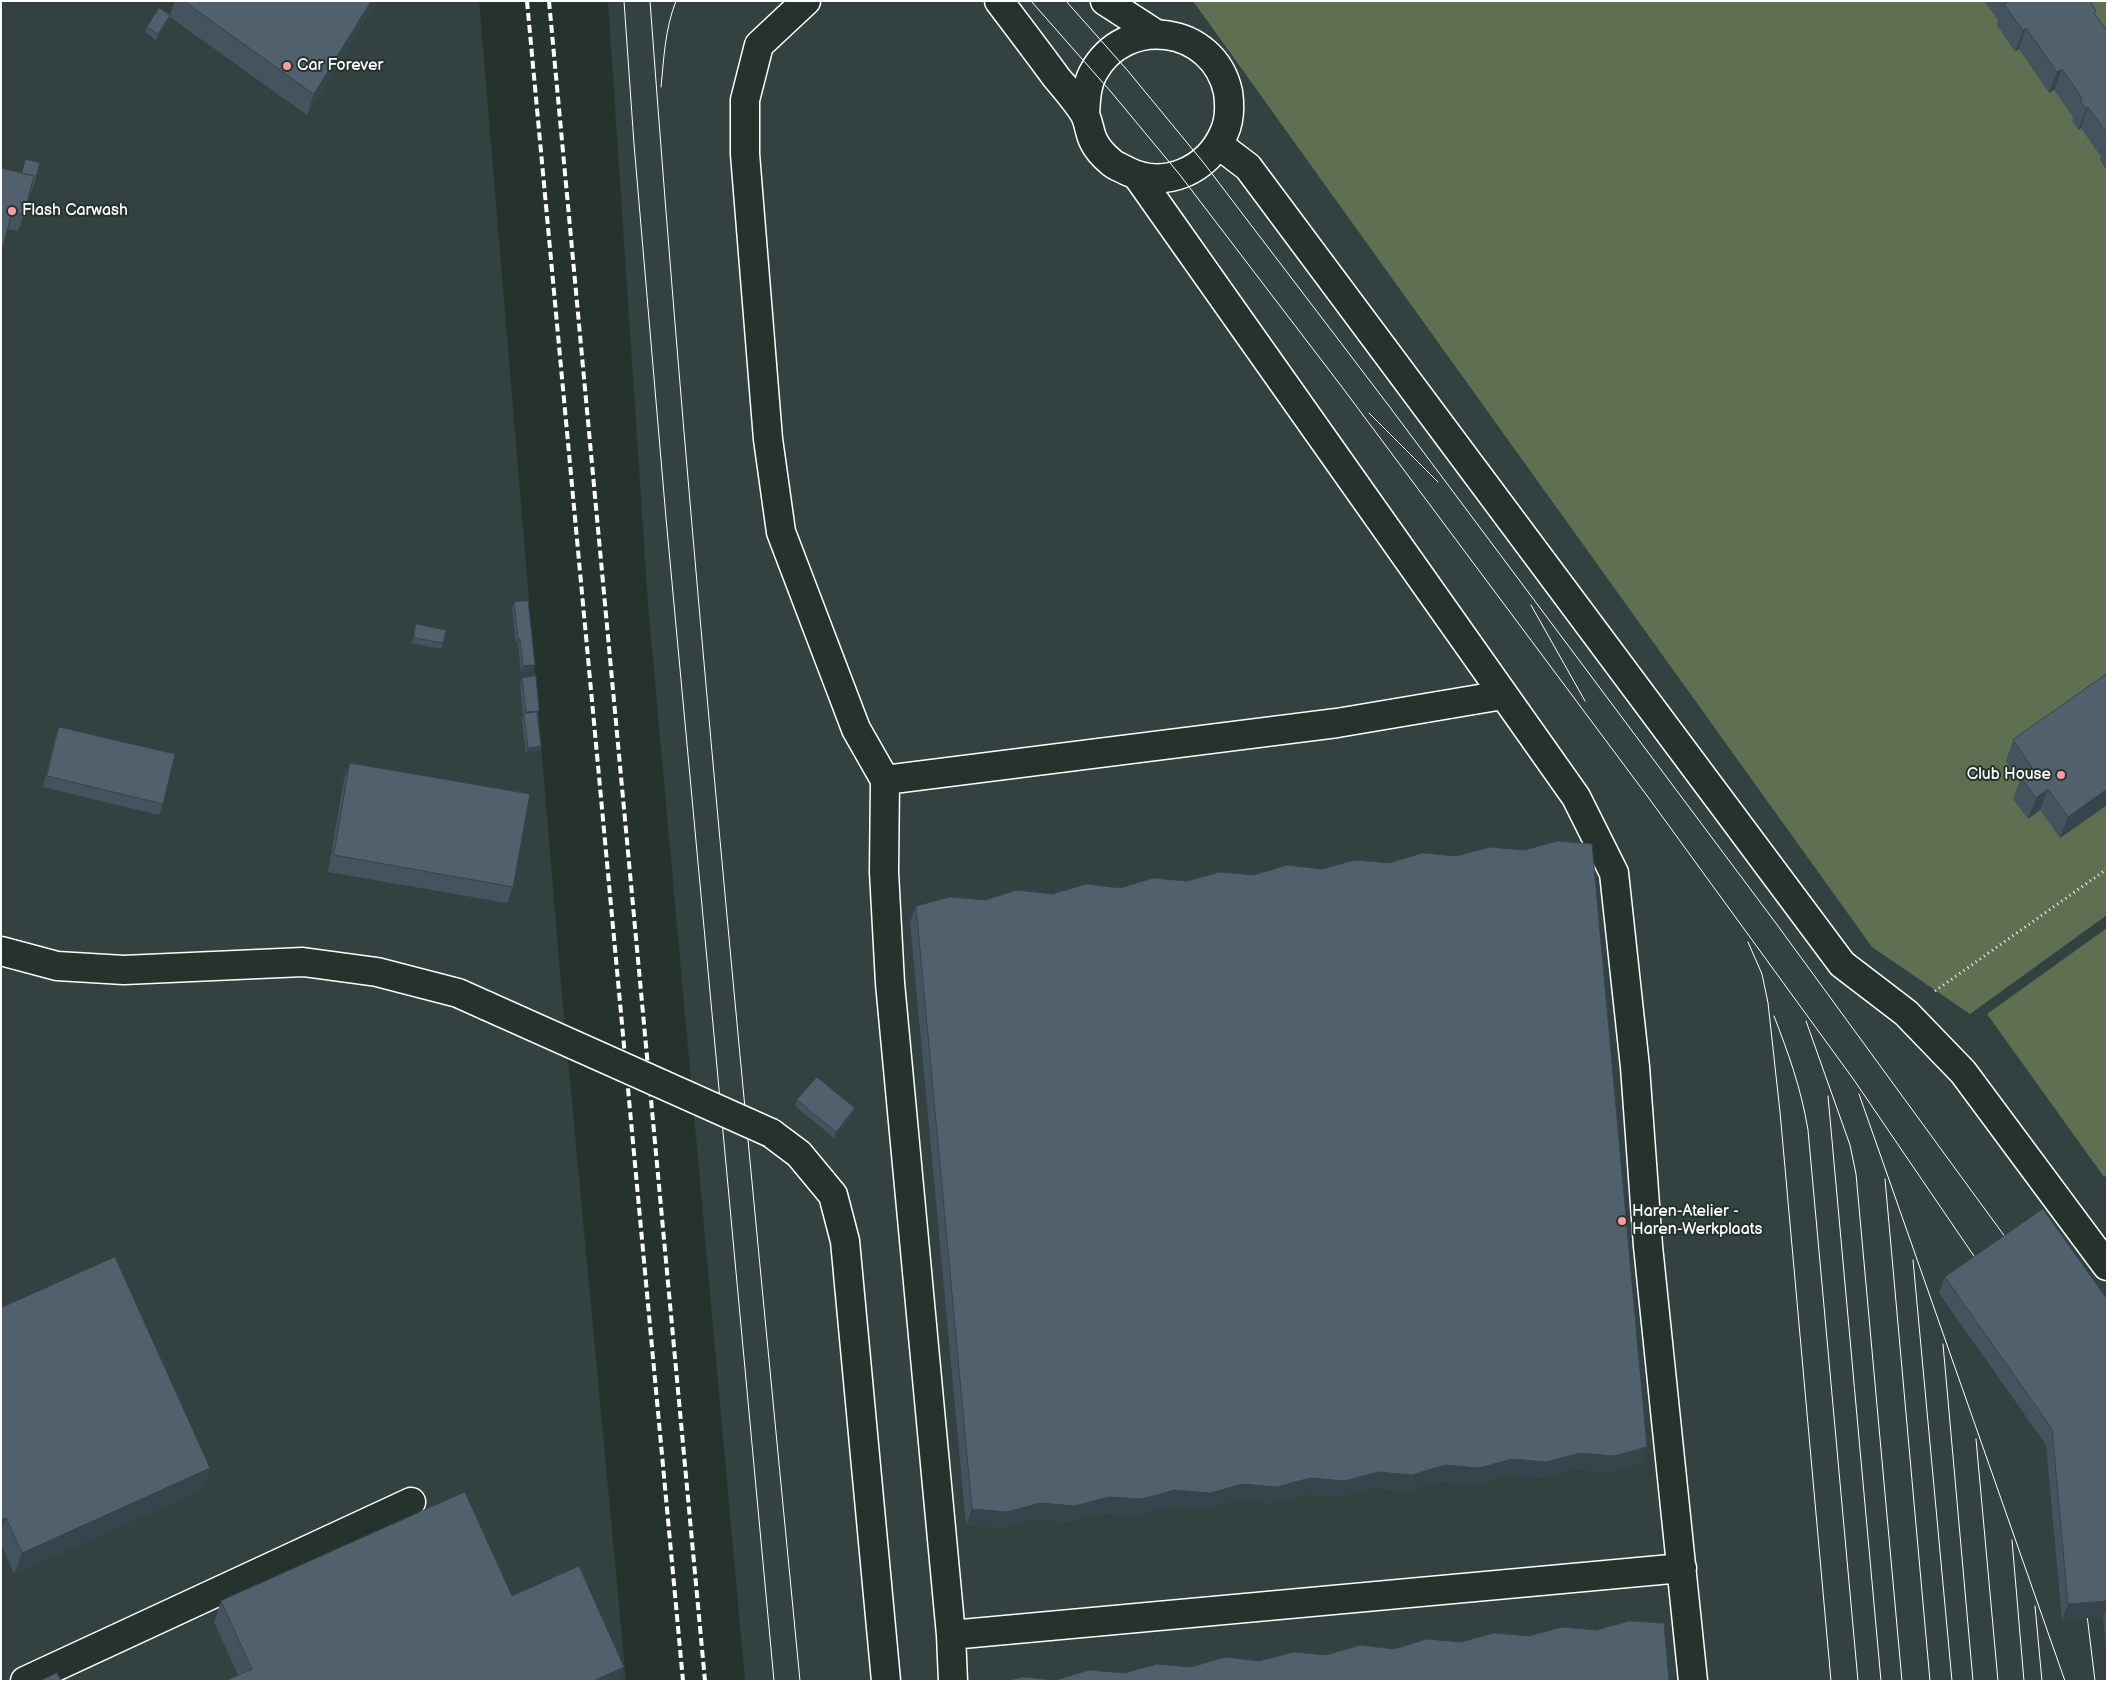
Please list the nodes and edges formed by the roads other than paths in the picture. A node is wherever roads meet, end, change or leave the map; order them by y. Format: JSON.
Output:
{"nodes":[{"id":1,"x":806,"y":1,"type":"edge"},
{"id":2,"x":999,"y":1,"type":"edge"},
{"id":3,"x":1105,"y":1,"type":"edge"},
{"id":4,"x":1156,"y":34,"type":"junction"},
{"id":5,"x":1085,"y":114,"type":"junction"},
{"id":6,"x":1219,"y":144,"type":"junction"},
{"id":7,"x":1138,"y":177,"type":"junction"},
{"id":8,"x":1503,"y":695,"type":"junction"},
{"id":9,"x":885,"y":780,"type":"junction"},
{"id":10,"x":1,"y":951,"type":"edge"},
{"id":11,"x":2107,"y":1266,"type":"edge"},
{"id":12,"x":410,"y":1502,"type":"dead end"},
{"id":13,"x":1682,"y":1568,"type":"junction"},
{"id":14,"x":951,"y":1635,"type":"junction"},
{"id":15,"x":25,"y":1681,"type":"edge"},
{"id":16,"x":886,"y":1681,"type":"edge"},
{"id":17,"x":953,"y":1681,"type":"edge"},
{"id":18,"x":1693,"y":1681,"type":"edge"}],
"edges":[{"from":1,"to":9,"type":"lane"},
{"from":2,"to":5,"type":"lane"},
{"from":3,"to":4,"type":"lane"},
{"from":4,"to":5,"type":"lane"},
{"from":4,"to":6,"type":"lane"},
{"from":5,"to":7,"type":"lane"},
{"from":6,"to":7,"type":"lane"},
{"from":6,"to":11,"type":"lane"},
{"from":7,"to":8,"type":"lane"},
{"from":8,"to":9,"type":"lane"},
{"from":8,"to":13,"type":"lane"},
{"from":9,"to":14,"type":"lane"},
{"from":10,"to":16,"type":"lane","bridge":true},
{"from":12,"to":15,"type":"lane"},
{"from":13,"to":14,"type":"lane"},
{"from":13,"to":18,"type":"lane"},
{"from":14,"to":17,"type":"lane"}]}
